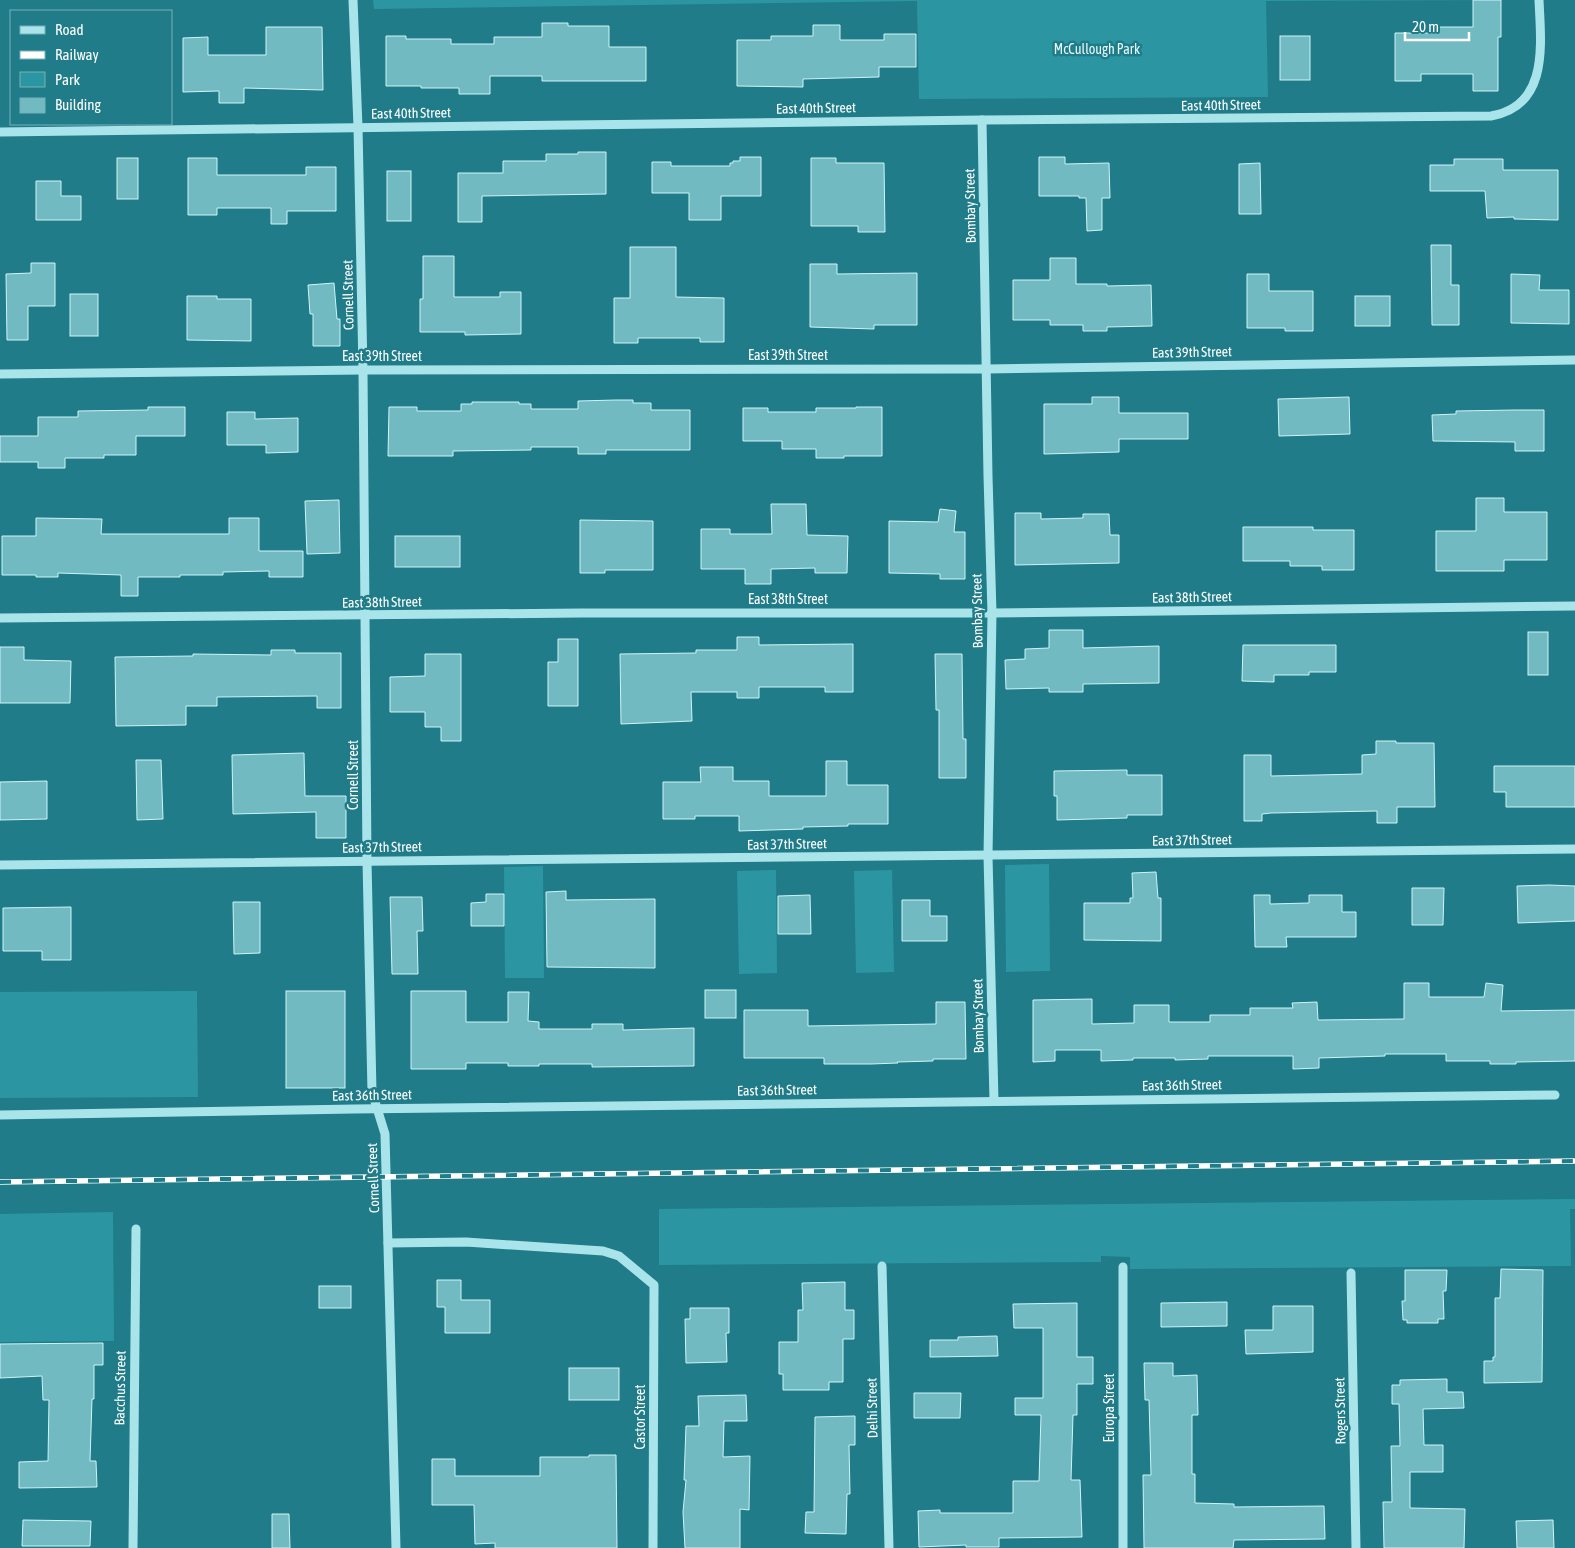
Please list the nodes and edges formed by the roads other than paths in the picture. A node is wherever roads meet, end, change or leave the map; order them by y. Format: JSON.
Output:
{"nodes":[{"id":1,"x":353,"y":0,"type":"edge"},
{"id":2,"x":1539,"y":0,"type":"edge"},
{"id":3,"x":982,"y":120,"type":"junction"},
{"id":4,"x":358,"y":127,"type":"junction"},
{"id":5,"x":0,"y":132,"type":"edge"},
{"id":6,"x":1575,"y":360,"type":"edge"},
{"id":7,"x":986,"y":369,"type":"junction"},
{"id":8,"x":363,"y":370,"type":"junction"},
{"id":9,"x":0,"y":374,"type":"edge"},
{"id":10,"x":1575,"y":606,"type":"edge"},
{"id":11,"x":992,"y":612,"type":"junction"},
{"id":12,"x":366,"y":616,"type":"junction"},
{"id":13,"x":0,"y":618,"type":"edge"},
{"id":14,"x":1575,"y":850,"type":"edge"},
{"id":15,"x":988,"y":856,"type":"junction"},
{"id":16,"x":367,"y":861,"type":"junction"},
{"id":17,"x":0,"y":865,"type":"edge"},
{"id":18,"x":1555,"y":1095,"type":"dead end"},
{"id":19,"x":994,"y":1101,"type":"junction"},
{"id":20,"x":378,"y":1109,"type":"junction"},
{"id":21,"x":0,"y":1115,"type":"edge"},
{"id":22,"x":136,"y":1228,"type":"dead end"},
{"id":23,"x":388,"y":1243,"type":"junction"},
{"id":24,"x":882,"y":1266,"type":"dead end"},
{"id":25,"x":1123,"y":1268,"type":"dead end"},
{"id":26,"x":1351,"y":1273,"type":"dead end"},
{"id":27,"x":133,"y":1548,"type":"edge"},
{"id":28,"x":396,"y":1548,"type":"edge"},
{"id":29,"x":653,"y":1548,"type":"edge"},
{"id":30,"x":889,"y":1548,"type":"edge"},
{"id":31,"x":1124,"y":1548,"type":"edge"},
{"id":32,"x":1356,"y":1548,"type":"edge"}],
"edges":[{"from":1,"to":4,"type":"street","name":"Cornell Street"},
{"from":2,"to":3,"type":"street","name":"East 40th Street"},
{"from":3,"to":4,"type":"street","name":"East 40th Street"},
{"from":3,"to":7,"type":"street","name":"Bombay Street"},
{"from":4,"to":5,"type":"street","name":"East 40th Street"},
{"from":4,"to":8,"type":"street","name":"Cornell Street"},
{"from":6,"to":7,"type":"street","name":"East 39th Street"},
{"from":7,"to":8,"type":"street","name":"East 39th Street"},
{"from":7,"to":11,"type":"street","name":"Bombay Street"},
{"from":8,"to":9,"type":"street","name":"East 39th Street"},
{"from":8,"to":12,"type":"street","name":"Cornell Street"},
{"from":10,"to":11,"type":"street","name":"East 38th Street"},
{"from":11,"to":12,"type":"street","name":"East 38th Street"},
{"from":11,"to":15,"type":"street","name":"Bombay Street"},
{"from":12,"to":13,"type":"street","name":"East 38th Street"},
{"from":12,"to":16,"type":"street","name":"Cornell Street"},
{"from":14,"to":15,"type":"street","name":"East 37th Street"},
{"from":15,"to":16,"type":"street","name":"East 37th Street"},
{"from":15,"to":19,"type":"street","name":"Bombay Street"},
{"from":16,"to":17,"type":"street","name":"East 37th Street"},
{"from":16,"to":20,"type":"street","name":"Cornell Street"},
{"from":18,"to":19,"type":"street","name":"East 36th Street"},
{"from":19,"to":20,"type":"street","name":"East 36th Street"},
{"from":20,"to":21,"type":"street","name":"East 36th Street"},
{"from":20,"to":23,"type":"street","name":"Cornell Street"},
{"from":22,"to":27,"type":"street","name":"Bacchus Street"},
{"from":23,"to":28,"type":"street","name":"Cornell Street"},
{"from":23,"to":29,"type":"street","name":"Castor Street"},
{"from":24,"to":30,"type":"street","name":"Delhi Street"},
{"from":25,"to":31,"type":"street","name":"Europa Street"},
{"from":26,"to":32,"type":"street","name":"Rogers Street"}]}
